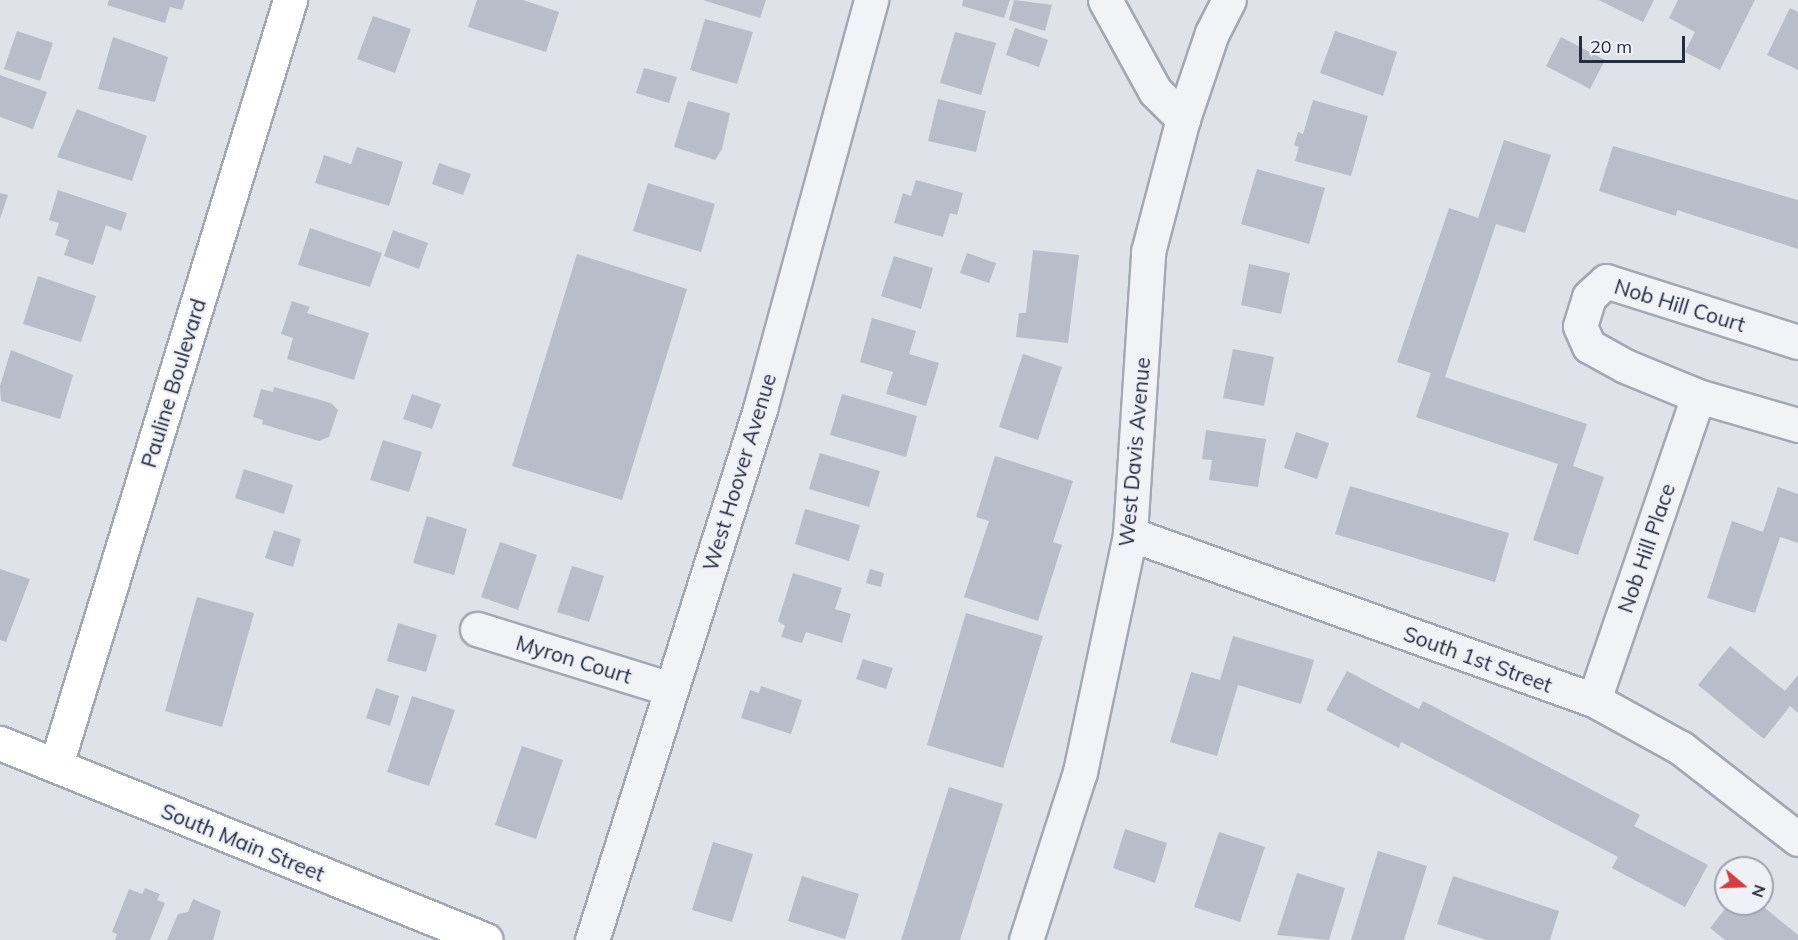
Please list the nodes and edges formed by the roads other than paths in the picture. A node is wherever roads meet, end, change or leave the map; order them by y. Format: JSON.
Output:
{"nodes":[{"id":1,"x":290,"y":0,"type":"edge"},
{"id":2,"x":871,"y":0,"type":"edge"},
{"id":3,"x":1105,"y":0,"type":"edge"},
{"id":4,"x":1229,"y":0,"type":"edge"},
{"id":5,"x":1183,"y":119,"type":"junction"},
{"id":6,"x":1798,"y":342,"type":"edge"},
{"id":7,"x":1698,"y":396,"type":"junction"},
{"id":8,"x":1798,"y":425,"type":"edge"},
{"id":9,"x":1130,"y":534,"type":"junction"},
{"id":10,"x":477,"y":629,"type":"dead end"},
{"id":11,"x":670,"y":689,"type":"junction"},
{"id":12,"x":1594,"y":700,"type":"junction"},
{"id":13,"x":0,"y":743,"type":"edge"},
{"id":14,"x":56,"y":765,"type":"junction"},
{"id":15,"x":1798,"y":839,"type":"edge"},
{"id":16,"x":478,"y":938,"type":"edge"},
{"id":17,"x":592,"y":940,"type":"edge"},
{"id":18,"x":1026,"y":940,"type":"edge"}],
"edges":[{"from":1,"to":14,"type":"street","name":"Pauline Boulevard"},
{"from":2,"to":11,"type":"street","name":"West Hoover Avenue"},
{"from":3,"to":5,"type":"street"},
{"from":4,"to":5,"type":"street","name":"West Davis Avenue"},
{"from":5,"to":9,"type":"street","name":"West Davis Avenue"},
{"from":6,"to":7,"type":"street","name":"Nob Hill Court"},
{"from":7,"to":8,"type":"street","name":"Nob Hill Court"},
{"from":7,"to":12,"type":"street","name":"Nob Hill Place"},
{"from":9,"to":12,"type":"street","name":"South 1st Street"},
{"from":9,"to":18,"type":"street","name":"West Davis Avenue"},
{"from":10,"to":11,"type":"street","name":"Myron Court"},
{"from":11,"to":17,"type":"street","name":"West Hoover Avenue"},
{"from":12,"to":15,"type":"street","name":"South 1st Street"},
{"from":13,"to":14,"type":"street","name":"South Main Street"},
{"from":14,"to":16,"type":"street","name":"South Main Street"}]}
